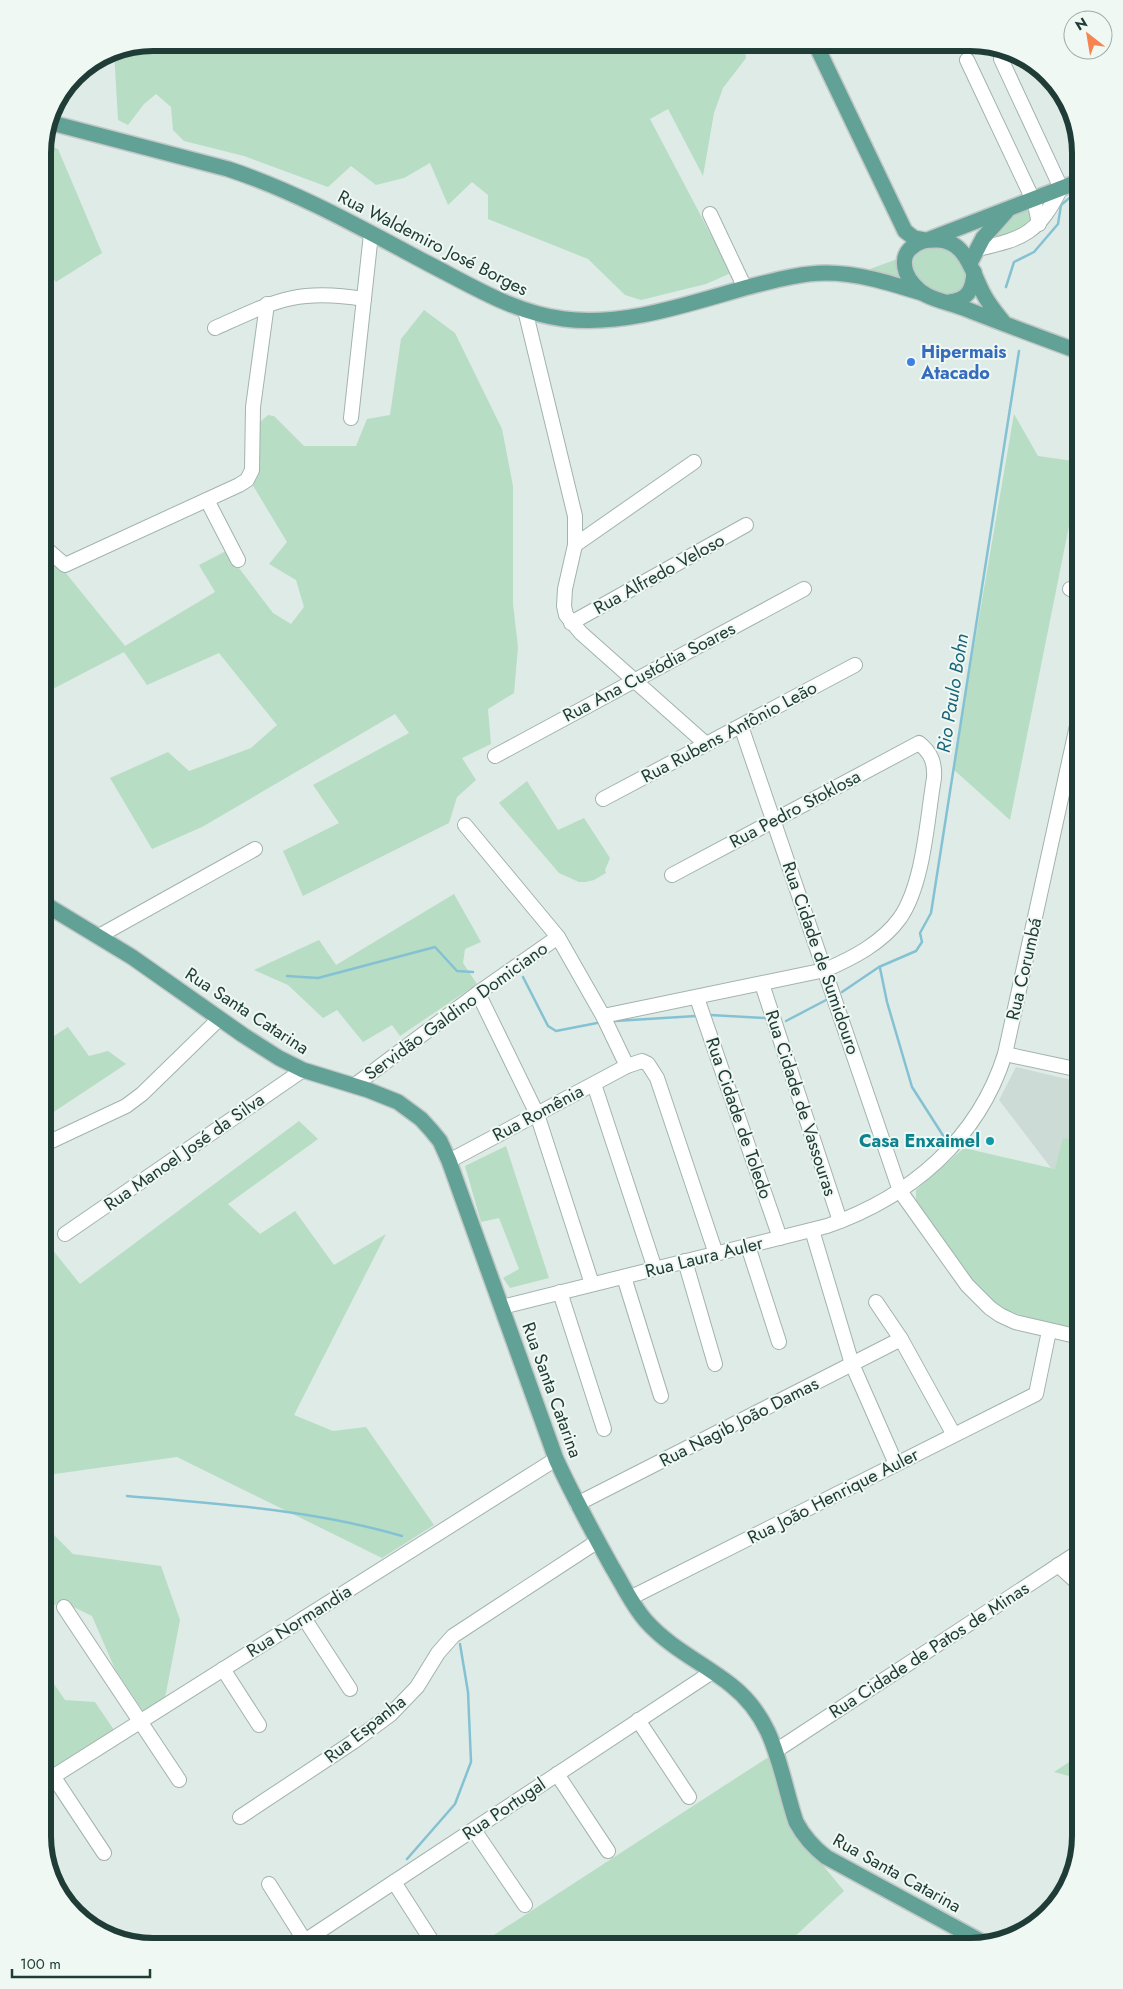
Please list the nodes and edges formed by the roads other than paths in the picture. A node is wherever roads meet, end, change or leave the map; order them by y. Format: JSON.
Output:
{"nodes":[{"id":1,"x":819,"y":51,"type":"edge"},
{"id":2,"x":1001,"y":59,"type":"dead end"},
{"id":3,"x":967,"y":60,"type":"dead end"},
{"id":4,"x":56,"y":124,"type":"edge"},
{"id":5,"x":1072,"y":184,"type":"edge"},
{"id":6,"x":1061,"y":188,"type":"junction"},
{"id":7,"x":1033,"y":199,"type":"junction"},
{"id":8,"x":1011,"y":208,"type":"junction"},
{"id":9,"x":710,"y":214,"type":"dead end"},
{"id":10,"x":1039,"y":224,"type":"junction"},
{"id":11,"x":371,"y":234,"type":"junction"},
{"id":12,"x":925,"y":240,"type":"junction"},
{"id":13,"x":978,"y":249,"type":"junction"},
{"id":14,"x":972,"y":267,"type":"junction"},
{"id":15,"x":746,"y":288,"type":"junction"},
{"id":16,"x":925,"y":294,"type":"junction"},
{"id":17,"x":364,"y":299,"type":"junction"},
{"id":18,"x":949,"y":302,"type":"junction"},
{"id":19,"x":267,"y":304,"type":"junction"},
{"id":20,"x":525,"y":310,"type":"junction"},
{"id":21,"x":1005,"y":324,"type":"junction"},
{"id":22,"x":215,"y":328,"type":"dead end"},
{"id":23,"x":1072,"y":349,"type":"edge"},
{"id":24,"x":351,"y":418,"type":"dead end"},
{"id":25,"x":694,"y":462,"type":"dead end"},
{"id":26,"x":207,"y":500,"type":"junction"},
{"id":27,"x":746,"y":525,"type":"dead end"},
{"id":28,"x":575,"y":545,"type":"junction"},
{"id":29,"x":51,"y":553,"type":"edge"},
{"id":30,"x":238,"y":560,"type":"dead end"},
{"id":31,"x":804,"y":589,"type":"dead end"},
{"id":32,"x":571,"y":623,"type":"junction"},
{"id":33,"x":855,"y":665,"type":"dead end"},
{"id":34,"x":635,"y":680,"type":"junction"},
{"id":35,"x":741,"y":726,"type":"junction"},
{"id":36,"x":706,"y":744,"type":"junction"},
{"id":37,"x":1072,"y":748,"type":"edge"},
{"id":38,"x":495,"y":756,"type":"dead end"},
{"id":39,"x":603,"y":799,"type":"dead end"},
{"id":40,"x":774,"y":820,"type":"junction"},
{"id":41,"x":465,"y":825,"type":"dead end"},
{"id":42,"x":255,"y":849,"type":"dead end"},
{"id":43,"x":672,"y":875,"type":"dead end"},
{"id":44,"x":51,"y":908,"type":"edge"},
{"id":45,"x":99,"y":936,"type":"junction"},
{"id":46,"x":558,"y":937,"type":"junction"},
{"id":47,"x":826,"y":970,"type":"junction"},
{"id":48,"x":762,"y":984,"type":"junction"},
{"id":49,"x":478,"y":993,"type":"junction"},
{"id":50,"x":697,"y":998,"type":"junction"},
{"id":51,"x":603,"y":1016,"type":"junction"},
{"id":52,"x":219,"y":1018,"type":"junction"},
{"id":53,"x":1005,"y":1054,"type":"junction"},
{"id":54,"x":627,"y":1066,"type":"junction"},
{"id":55,"x":1072,"y":1068,"type":"edge"},
{"id":56,"x":303,"y":1070,"type":"junction"},
{"id":57,"x":594,"y":1084,"type":"junction"},
{"id":58,"x":355,"y":1086,"type":"junction"},
{"id":59,"x":537,"y":1114,"type":"junction"},
{"id":60,"x":51,"y":1141,"type":"edge"},
{"id":61,"x":449,"y":1161,"type":"junction"},
{"id":62,"x":900,"y":1192,"type":"junction"},
{"id":63,"x":840,"y":1221,"type":"junction"},
{"id":64,"x":812,"y":1230,"type":"junction"},
{"id":65,"x":65,"y":1234,"type":"dead end"},
{"id":66,"x":780,"y":1238,"type":"junction"},
{"id":67,"x":748,"y":1246,"type":"junction"},
{"id":68,"x":716,"y":1254,"type":"junction"},
{"id":69,"x":685,"y":1262,"type":"junction"},
{"id":70,"x":655,"y":1269,"type":"junction"},
{"id":71,"x":624,"y":1277,"type":"junction"},
{"id":72,"x":592,"y":1284,"type":"junction"},
{"id":73,"x":560,"y":1292,"type":"junction"},
{"id":74,"x":876,"y":1302,"type":"dead end"},
{"id":75,"x":502,"y":1307,"type":"junction"},
{"id":76,"x":1050,"y":1330,"type":"junction"},
{"id":77,"x":1072,"y":1335,"type":"edge"},
{"id":78,"x":900,"y":1339,"type":"junction"},
{"id":79,"x":779,"y":1342,"type":"dead end"},
{"id":80,"x":715,"y":1364,"type":"dead end"},
{"id":81,"x":852,"y":1364,"type":"junction"},
{"id":82,"x":661,"y":1396,"type":"dead end"},
{"id":83,"x":604,"y":1429,"type":"dead end"},
{"id":84,"x":954,"y":1435,"type":"junction"},
{"id":85,"x":556,"y":1459,"type":"junction"},
{"id":86,"x":896,"y":1464,"type":"junction"},
{"id":87,"x":577,"y":1504,"type":"junction"},
{"id":88,"x":598,"y":1541,"type":"junction"},
{"id":89,"x":1072,"y":1555,"type":"edge"},
{"id":90,"x":1058,"y":1565,"type":"junction"},
{"id":91,"x":1072,"y":1578,"type":"edge"},
{"id":92,"x":630,"y":1598,"type":"junction"},
{"id":93,"x":64,"y":1607,"type":"dead end"},
{"id":94,"x":304,"y":1618,"type":"junction"},
{"id":95,"x":223,"y":1669,"type":"junction"},
{"id":96,"x":712,"y":1672,"type":"junction"},
{"id":97,"x":350,"y":1689,"type":"dead end"},
{"id":98,"x":638,"y":1720,"type":"junction"},
{"id":99,"x":140,"y":1721,"type":"junction"},
{"id":100,"x":258,"y":1725,"type":"dead end"},
{"id":101,"x":777,"y":1750,"type":"junction"},
{"id":102,"x":557,"y":1774,"type":"junction"},
{"id":103,"x":51,"y":1778,"type":"edge"},
{"id":104,"x":179,"y":1780,"type":"dead end"},
{"id":105,"x":51,"y":1784,"type":"edge"},
{"id":106,"x":689,"y":1797,"type":"dead end"},
{"id":107,"x":240,"y":1817,"type":"dead end"},
{"id":108,"x":474,"y":1830,"type":"junction"},
{"id":109,"x":608,"y":1851,"type":"dead end"},
{"id":110,"x":104,"y":1853,"type":"dead end"},
{"id":111,"x":394,"y":1882,"type":"junction"},
{"id":112,"x":269,"y":1884,"type":"dead end"},
{"id":113,"x":525,"y":1905,"type":"dead end"},
{"id":114,"x":299,"y":1938,"type":"edge"},
{"id":115,"x":313,"y":1938,"type":"edge"},
{"id":116,"x":430,"y":1938,"type":"edge"},
{"id":117,"x":974,"y":1938,"type":"edge"}],
"edges":[{"from":1,"to":12,"type":"main road"},
{"from":2,"to":6,"type":"street"},
{"from":3,"to":7,"type":"street"},
{"from":4,"to":11,"type":"main road","name":"Rua Waldemiro José Borges"},
{"from":5,"to":6,"type":"main road"},
{"from":6,"to":7,"type":"main road"},
{"from":6,"to":10,"type":"street"},
{"from":7,"to":8,"type":"main road"},
{"from":7,"to":10,"type":"street"},
{"from":8,"to":12,"type":"main road"},
{"from":8,"to":13,"type":"main road"},
{"from":9,"to":15,"type":"street"},
{"from":10,"to":13,"type":"street"},
{"from":11,"to":17,"type":"street"},
{"from":11,"to":20,"type":"main road","name":"Rua Waldemiro José Borges"},
{"from":12,"to":14,"type":"main road"},
{"from":12,"to":16,"type":"main road"},
{"from":13,"to":14,"type":"main road"},
{"from":14,"to":18,"type":"main road"},
{"from":14,"to":21,"type":"main road"},
{"from":15,"to":16,"type":"main road","name":"Rua Waldemiro José Borges"},
{"from":15,"to":20,"type":"main road","name":"Rua Waldemiro José Borges"},
{"from":16,"to":18,"type":"main road"},
{"from":17,"to":19,"type":"street"},
{"from":17,"to":24,"type":"street"},
{"from":18,"to":21,"type":"main road"},
{"from":19,"to":22,"type":"street"},
{"from":19,"to":26,"type":"street"},
{"from":20,"to":28,"type":"street"},
{"from":21,"to":23,"type":"main road"},
{"from":25,"to":28,"type":"street"},
{"from":26,"to":29,"type":"street"},
{"from":26,"to":30,"type":"street"},
{"from":27,"to":32,"type":"street","name":"Rua Alfredo Veloso"},
{"from":28,"to":32,"type":"street"},
{"from":31,"to":34,"type":"street","name":"Rua Ana Custódia Soares"},
{"from":32,"to":34,"type":"street"},
{"from":33,"to":35,"type":"street","name":"Rua Rubens Antônio Leão"},
{"from":34,"to":36,"type":"street"},
{"from":34,"to":38,"type":"street","name":"Rua Ana Custódia Soares"},
{"from":35,"to":36,"type":"street","name":"Rua Rubens Antônio Leão"},
{"from":35,"to":40,"type":"street","name":"Rua Cidade de Sumidouro"},
{"from":36,"to":39,"type":"street","name":"Rua Rubens Antônio Leão"},
{"from":37,"to":53,"type":"street","name":"Rua Corumbá"},
{"from":40,"to":43,"type":"street","name":"Rua Pedro Stoklosa"},
{"from":40,"to":47,"type":"street","name":"Rua Cidade de Sumidouro"},
{"from":40,"to":47,"type":"street","name":"Rua Pedro Stoklosa"},
{"from":41,"to":46,"type":"street"},
{"from":42,"to":45,"type":"street"},
{"from":44,"to":45,"type":"main road","name":"Rua Santa Catarina"},
{"from":45,"to":52,"type":"main road","name":"Rua Santa Catarina"},
{"from":46,"to":49,"type":"street","name":"Servidão Galdino Domiciano"},
{"from":46,"to":51,"type":"street"},
{"from":47,"to":48,"type":"street"},
{"from":47,"to":62,"type":"street","name":"Rua Cidade de Sumidouro"},
{"from":48,"to":50,"type":"street"},
{"from":48,"to":63,"type":"street","name":"Rua Cidade de Vassouras"},
{"from":49,"to":58,"type":"street","name":"Servidão Galdino Domiciano"},
{"from":49,"to":59,"type":"street"},
{"from":50,"to":51,"type":"street"},
{"from":50,"to":66,"type":"street","name":"Rua Cidade de Toledo"},
{"from":51,"to":54,"type":"street"},
{"from":52,"to":56,"type":"main road","name":"Rua Santa Catarina"},
{"from":52,"to":60,"type":"street"},
{"from":53,"to":55,"type":"street"},
{"from":53,"to":62,"type":"street","name":"Rua Corumbá"},
{"from":54,"to":57,"type":"street","name":"Rua Romênia"},
{"from":54,"to":68,"type":"street"},
{"from":56,"to":58,"type":"main road","name":"Rua Santa Catarina"},
{"from":56,"to":65,"type":"street","name":"Rua Manoel José da Silva"},
{"from":57,"to":59,"type":"street","name":"Rua Romênia"},
{"from":57,"to":70,"type":"street"},
{"from":58,"to":61,"type":"main road","name":"Rua Santa Catarina"},
{"from":59,"to":61,"type":"street","name":"Rua Romênia"},
{"from":59,"to":72,"type":"street"},
{"from":61,"to":75,"type":"main road","name":"Rua Santa Catarina"},
{"from":62,"to":63,"type":"street","name":"Rua Laura Auler"},
{"from":62,"to":76,"type":"street","name":"Rua Cidade de Sumidouro"},
{"from":63,"to":64,"type":"street","name":"Rua Laura Auler"},
{"from":64,"to":66,"type":"street","name":"Rua Laura Auler"},
{"from":64,"to":81,"type":"street"},
{"from":66,"to":67,"type":"street","name":"Rua Laura Auler"},
{"from":67,"to":68,"type":"street","name":"Rua Laura Auler"},
{"from":67,"to":79,"type":"street"},
{"from":68,"to":69,"type":"street","name":"Rua Laura Auler"},
{"from":69,"to":70,"type":"street","name":"Rua Laura Auler"},
{"from":69,"to":80,"type":"street"},
{"from":70,"to":71,"type":"street","name":"Rua Laura Auler"},
{"from":71,"to":72,"type":"street","name":"Rua Laura Auler"},
{"from":71,"to":82,"type":"street"},
{"from":72,"to":73,"type":"street","name":"Rua Laura Auler"},
{"from":73,"to":75,"type":"street","name":"Rua Laura Auler"},
{"from":73,"to":83,"type":"street"},
{"from":74,"to":78,"type":"street"},
{"from":75,"to":85,"type":"main road","name":"Rua Santa Catarina"},
{"from":76,"to":77,"type":"street","name":"Rua Cidade de Sumidouro"},
{"from":76,"to":84,"type":"street","name":"Rua João Henrique Auler"},
{"from":78,"to":81,"type":"street","name":"Rua Nagib João Damas"},
{"from":78,"to":84,"type":"street"},
{"from":81,"to":86,"type":"street"},
{"from":81,"to":87,"type":"street","name":"Rua Nagib João Damas"},
{"from":84,"to":86,"type":"street","name":"Rua João Henrique Auler"},
{"from":85,"to":87,"type":"main road","name":"Rua Santa Catarina"},
{"from":85,"to":94,"type":"street","name":"Rua Normandia"},
{"from":86,"to":92,"type":"street","name":"Rua João Henrique Auler"},
{"from":87,"to":88,"type":"main road","name":"Rua Santa Catarina"},
{"from":88,"to":92,"type":"main road","name":"Rua Santa Catarina"},
{"from":88,"to":107,"type":"street","name":"Rua Espanha"},
{"from":89,"to":90,"type":"street","name":"Rua Cidade de Patos de Minas"},
{"from":90,"to":91,"type":"street"},
{"from":90,"to":101,"type":"street","name":"Rua Cidade de Patos de Minas"},
{"from":92,"to":96,"type":"main road","name":"Rua Santa Catarina"},
{"from":93,"to":99,"type":"street"},
{"from":94,"to":95,"type":"street","name":"Rua Normandia"},
{"from":94,"to":97,"type":"street"},
{"from":95,"to":99,"type":"street","name":"Rua Normandia"},
{"from":95,"to":100,"type":"street"},
{"from":96,"to":98,"type":"street","name":"Rua Portugal"},
{"from":96,"to":101,"type":"main road","name":"Rua Santa Catarina"},
{"from":98,"to":102,"type":"street","name":"Rua Portugal"},
{"from":98,"to":106,"type":"street"},
{"from":99,"to":103,"type":"street","name":"Rua Normandia"},
{"from":99,"to":104,"type":"street"},
{"from":101,"to":117,"type":"main road","name":"Rua Santa Catarina"},
{"from":102,"to":108,"type":"street","name":"Rua Portugal"},
{"from":102,"to":109,"type":"street"},
{"from":105,"to":110,"type":"street"},
{"from":108,"to":111,"type":"street","name":"Rua Portugal"},
{"from":108,"to":113,"type":"street"},
{"from":111,"to":115,"type":"street","name":"Rua Portugal"},
{"from":111,"to":116,"type":"street"},
{"from":112,"to":114,"type":"street"}]}
